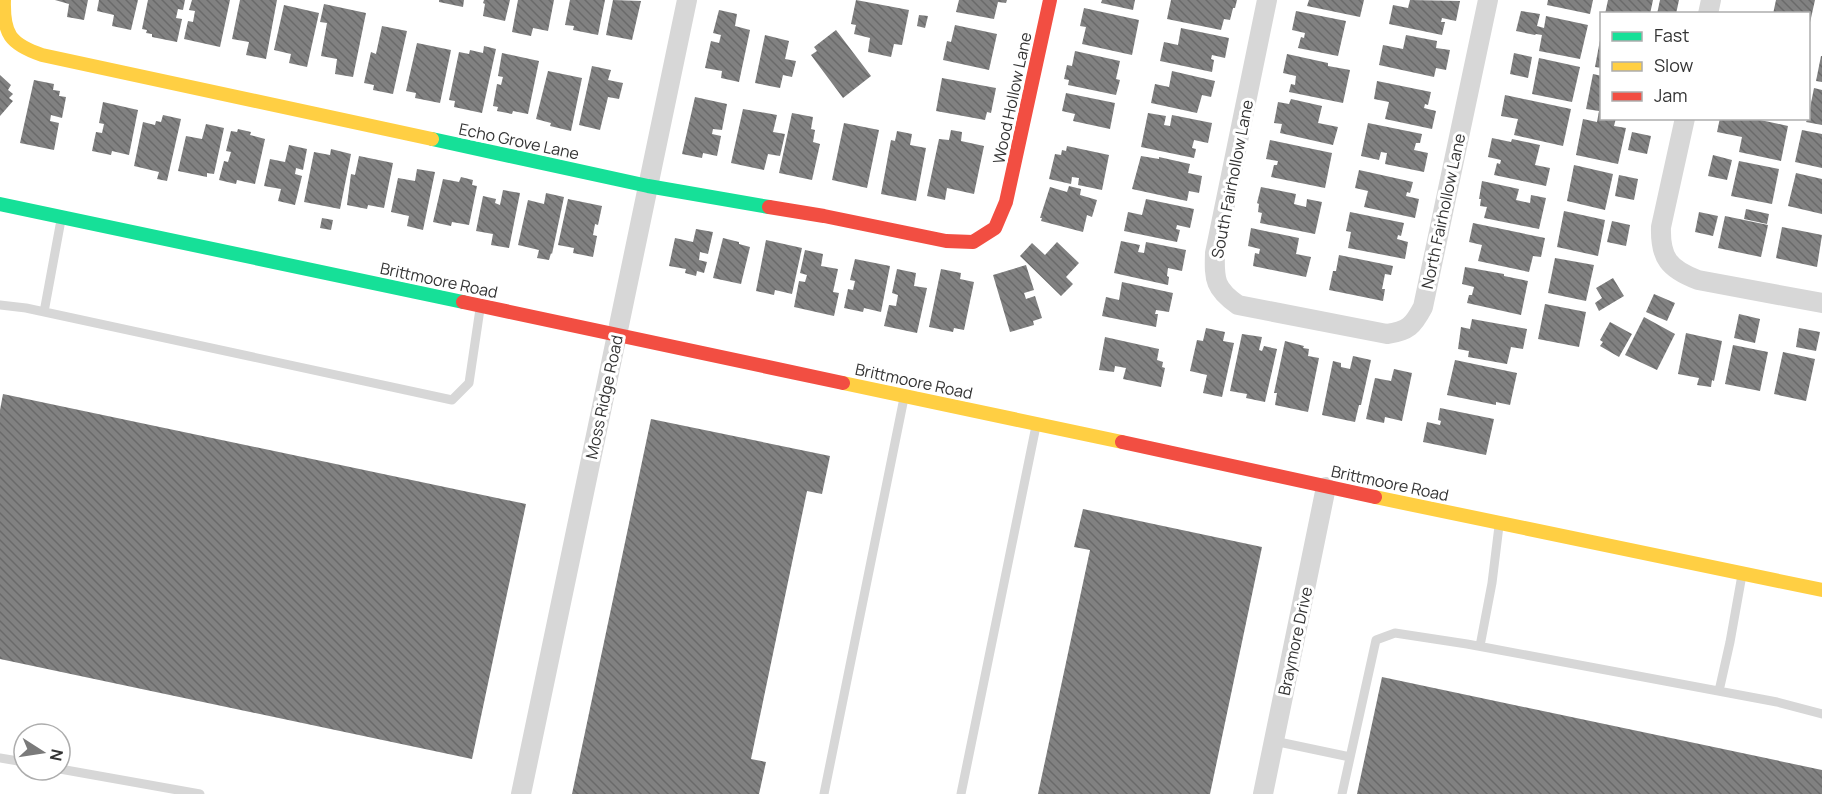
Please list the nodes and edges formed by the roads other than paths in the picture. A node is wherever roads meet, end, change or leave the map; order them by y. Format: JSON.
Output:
{"nodes":[{"id":1,"x":4,"y":0,"type":"edge"},
{"id":2,"x":687,"y":0,"type":"edge"},
{"id":3,"x":1050,"y":0,"type":"edge"},
{"id":4,"x":1268,"y":0,"type":"edge"},
{"id":5,"x":1488,"y":0,"type":"edge"},
{"id":6,"x":1685,"y":120,"type":"edge"},
{"id":7,"x":648,"y":186,"type":"junction"},
{"id":8,"x":1006,"y":202,"type":"joint"},
{"id":9,"x":0,"y":204,"type":"edge"},
{"id":10,"x":62,"y":217,"type":"junction"},
{"id":11,"x":1822,"y":303,"type":"edge"},
{"id":12,"x":0,"y":305,"type":"edge"},
{"id":13,"x":480,"y":306,"type":"junction"},
{"id":14,"x":44,"y":312,"type":"junction"},
{"id":15,"x":1319,"y":322,"type":"joint"},
{"id":16,"x":617,"y":335,"type":"junction"},
{"id":17,"x":905,"y":396,"type":"junction"},
{"id":18,"x":1036,"y":424,"type":"junction"},
{"id":19,"x":1326,"y":487,"type":"junction"},
{"id":20,"x":1500,"y":524,"type":"junction"},
{"id":21,"x":1742,"y":573,"type":"junction"},
{"id":22,"x":1822,"y":590,"type":"edge"},
{"id":23,"x":1480,"y":646,"type":"junction"},
{"id":24,"x":1719,"y":691,"type":"junction"},
{"id":25,"x":1822,"y":714,"type":"edge"},
{"id":26,"x":1274,"y":741,"type":"junction"},
{"id":27,"x":1350,"y":757,"type":"junction"},
{"id":28,"x":72,"y":771,"type":"edge"},
{"id":29,"x":200,"y":794,"type":"edge"},
{"id":30,"x":521,"y":794,"type":"edge"},
{"id":31,"x":825,"y":794,"type":"edge"},
{"id":32,"x":961,"y":794,"type":"edge"},
{"id":33,"x":1263,"y":794,"type":"edge"},
{"id":34,"x":1342,"y":794,"type":"edge"}],
"edges":[{"from":1,"to":7,"type":"main road","name":"Echo Grove Lane"},
{"from":2,"to":7,"type":"street","name":"Moss Ridge Road"},
{"from":3,"to":8,"type":"main road","name":"Wood Hollow Lane"},
{"from":4,"to":15,"type":"street","name":"South Fairhollow Lane"},
{"from":5,"to":15,"type":"street","name":"North Fairhollow Lane"},
{"from":6,"to":11,"type":"street"},
{"from":7,"to":8,"type":"main road","name":"Echo Grove Lane"},
{"from":7,"to":16,"type":"street","name":"Moss Ridge Road"},
{"from":9,"to":10,"type":"main road","name":"Brittmoore Road"},
{"from":10,"to":13,"type":"main road","name":"Brittmoore Road"},
{"from":10,"to":14,"type":"lane"},
{"from":12,"to":14,"type":"lane"},
{"from":13,"to":14,"type":"lane"},
{"from":13,"to":16,"type":"main road","name":"Brittmoore Road"},
{"from":16,"to":17,"type":"main road","name":"Brittmoore Road"},
{"from":16,"to":30,"type":"street","name":"Moss Ridge Road"},
{"from":17,"to":18,"type":"main road","name":"Brittmoore Road"},
{"from":17,"to":31,"type":"lane"},
{"from":18,"to":19,"type":"main road","name":"Brittmoore Road"},
{"from":18,"to":32,"type":"lane"},
{"from":19,"to":20,"type":"main road","name":"Brittmoore Road"},
{"from":19,"to":26,"type":"street","name":"Braymore Drive"},
{"from":20,"to":21,"type":"main road","name":"Brittmoore Road"},
{"from":20,"to":23,"type":"lane"},
{"from":21,"to":22,"type":"main road","name":"Brittmoore Road"},
{"from":21,"to":24,"type":"lane"},
{"from":23,"to":24,"type":"lane"},
{"from":23,"to":27,"type":"lane"},
{"from":24,"to":25,"type":"lane"},
{"from":26,"to":27,"type":"lane"},
{"from":26,"to":33,"type":"street","name":"Braymore Drive"},
{"from":27,"to":34,"type":"lane"},
{"from":28,"to":29,"type":"lane"}]}
